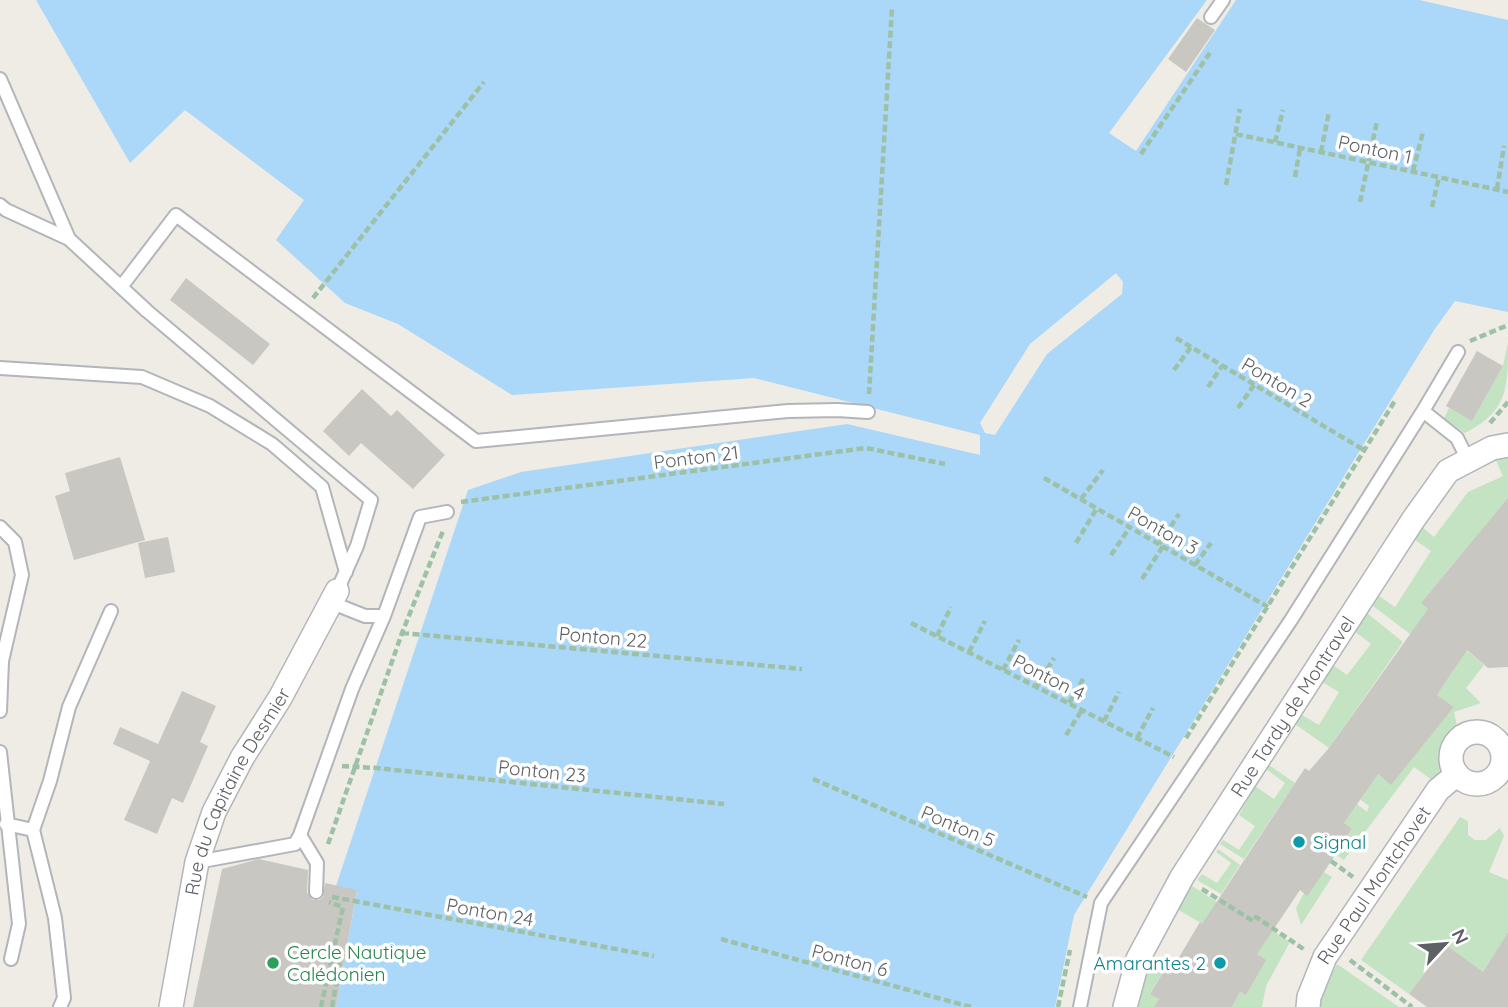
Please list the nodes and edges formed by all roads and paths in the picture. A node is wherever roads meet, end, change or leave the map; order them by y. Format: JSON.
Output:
{"nodes":[{"id":1,"x":1223,"y":0,"type":"edge"},
{"id":2,"x":892,"y":8,"type":"dead end"},
{"id":3,"x":1211,"y":17,"type":"dead end"},
{"id":4,"x":1211,"y":51,"type":"dead end"},
{"id":5,"x":0,"y":79,"type":"edge"},
{"id":6,"x":484,"y":82,"type":"dead end"},
{"id":7,"x":1178,"y":88,"type":"dead end"},
{"id":8,"x":1185,"y":93,"type":"dead end"},
{"id":9,"x":1240,"y":109,"type":"dead end"},
{"id":10,"x":1283,"y":110,"type":"dead end"},
{"id":11,"x":1329,"y":112,"type":"dead end"},
{"id":12,"x":1377,"y":121,"type":"dead end"},
{"id":13,"x":1423,"y":132,"type":"dead end"},
{"id":14,"x":1236,"y":134,"type":"junction"},
{"id":15,"x":1275,"y":142,"type":"junction"},
{"id":16,"x":1504,"y":146,"type":"dead end"},
{"id":17,"x":1300,"y":148,"type":"junction"},
{"id":18,"x":1321,"y":152,"type":"junction"},
{"id":19,"x":1141,"y":154,"type":"dead end"},
{"id":20,"x":1367,"y":162,"type":"junction"},
{"id":21,"x":1413,"y":171,"type":"junction"},
{"id":22,"x":1295,"y":177,"type":"dead end"},
{"id":23,"x":1439,"y":177,"type":"junction"},
{"id":24,"x":1226,"y":185,"type":"dead end"},
{"id":25,"x":1497,"y":189,"type":"junction"},
{"id":26,"x":1508,"y":192,"type":"edge"},
{"id":27,"x":1360,"y":202,"type":"dead end"},
{"id":28,"x":1432,"y":207,"type":"dead end"},
{"id":29,"x":2,"y":211,"type":"edge"},
{"id":30,"x":69,"y":239,"type":"junction"},
{"id":31,"x":121,"y":287,"type":"junction"},
{"id":32,"x":303,"y":311,"type":"junction"},
{"id":33,"x":1508,"y":325,"type":"edge"},
{"id":34,"x":1176,"y":338,"type":"dead end"},
{"id":35,"x":1191,"y":347,"type":"junction"},
{"id":36,"x":1458,"y":352,"type":"joint"},
{"id":37,"x":1222,"y":366,"type":"junction"},
{"id":38,"x":0,"y":368,"type":"edge"},
{"id":39,"x":1174,"y":369,"type":"dead end"},
{"id":40,"x":1254,"y":384,"type":"junction"},
{"id":41,"x":1208,"y":387,"type":"dead end"},
{"id":42,"x":1238,"y":408,"type":"dead end"},
{"id":43,"x":1423,"y":411,"type":"junction"},
{"id":44,"x":867,"y":412,"type":"joint"},
{"id":45,"x":1507,"y":443,"type":"edge"},
{"id":46,"x":1364,"y":450,"type":"dead end"},
{"id":47,"x":1468,"y":460,"type":"junction"},
{"id":48,"x":945,"y":464,"type":"dead end"},
{"id":49,"x":1103,"y":470,"type":"dead end"},
{"id":50,"x":1044,"y":478,"type":"dead end"},
{"id":51,"x":1081,"y":499,"type":"junction"},
{"id":52,"x":448,"y":508,"type":"junction"},
{"id":53,"x":1097,"y":508,"type":"junction"},
{"id":54,"x":1179,"y":514,"type":"dead end"},
{"id":55,"x":0,"y":527,"type":"edge"},
{"id":56,"x":1130,"y":527,"type":"junction"},
{"id":57,"x":1211,"y":543,"type":"dead end"},
{"id":58,"x":1076,"y":544,"type":"dead end"},
{"id":59,"x":1161,"y":545,"type":"junction"},
{"id":60,"x":1111,"y":555,"type":"dead end"},
{"id":61,"x":1195,"y":565,"type":"junction"},
{"id":62,"x":1142,"y":579,"type":"dead end"},
{"id":63,"x":338,"y":588,"type":"junction"},
{"id":64,"x":951,"y":607,"type":"dead end"},
{"id":65,"x":1268,"y":607,"type":"dead end"},
{"id":66,"x":111,"y":611,"type":"dead end"},
{"id":67,"x":384,"y":616,"type":"junction"},
{"id":68,"x":985,"y":621,"type":"dead end"},
{"id":69,"x":911,"y":623,"type":"dead end"},
{"id":70,"x":402,"y":633,"type":"junction"},
{"id":71,"x":937,"y":636,"type":"junction"},
{"id":72,"x":1019,"y":640,"type":"dead end"},
{"id":73,"x":968,"y":652,"type":"junction"},
{"id":74,"x":1054,"y":658,"type":"dead end"},
{"id":75,"x":802,"y":668,"type":"dead end"},
{"id":76,"x":1003,"y":670,"type":"junction"},
{"id":77,"x":1085,"y":676,"type":"dead end"},
{"id":78,"x":1036,"y":687,"type":"junction"},
{"id":79,"x":1119,"y":692,"type":"dead end"},
{"id":80,"x":1069,"y":703,"type":"junction"},
{"id":81,"x":1153,"y":708,"type":"dead end"},
{"id":82,"x":1082,"y":710,"type":"junction"},
{"id":83,"x":0,"y":711,"type":"edge"},
{"id":84,"x":1104,"y":721,"type":"junction"},
{"id":85,"x":1066,"y":735,"type":"dead end"},
{"id":86,"x":1137,"y":738,"type":"junction"},
{"id":87,"x":0,"y":752,"type":"edge"},
{"id":88,"x":1174,"y":757,"type":"dead end"},
{"id":89,"x":356,"y":766,"type":"junction"},
{"id":90,"x":1457,"y":774,"type":"dead end"},
{"id":91,"x":813,"y":779,"type":"dead end"},
{"id":92,"x":724,"y":804,"type":"dead end"},
{"id":93,"x":6,"y":824,"type":"junction"},
{"id":94,"x":33,"y":830,"type":"junction"},
{"id":95,"x":300,"y":835,"type":"junction"},
{"id":96,"x":327,"y":849,"type":"dead end"},
{"id":97,"x":197,"y":862,"type":"junction"},
{"id":98,"x":1193,"y":883,"type":"dead end"},
{"id":99,"x":319,"y":895,"type":"junction"},
{"id":100,"x":1091,"y":899,"type":"dead end"},
{"id":101,"x":721,"y":939,"type":"dead end"},
{"id":102,"x":1306,"y":950,"type":"dead end"},
{"id":103,"x":654,"y":956,"type":"dead end"},
{"id":104,"x":11,"y":959,"type":"dead end"},
{"id":105,"x":1352,"y":961,"type":"dead end"},
{"id":106,"x":340,"y":963,"type":"dead end"},
{"id":107,"x":60,"y":1007,"type":"edge"},
{"id":108,"x":171,"y":1007,"type":"edge"},
{"id":109,"x":321,"y":1007,"type":"edge"},
{"id":110,"x":332,"y":1007,"type":"edge"},
{"id":111,"x":971,"y":1007,"type":"edge"},
{"id":112,"x":1080,"y":1007,"type":"edge"},
{"id":113,"x":1125,"y":1007,"type":"edge"},
{"id":114,"x":1308,"y":1007,"type":"edge"},
{"id":115,"x":1412,"y":1007,"type":"edge"}],
"edges":[{"from":1,"to":3,"type":"lane"},
{"from":2,"to":44,"type":"path"},
{"from":4,"to":19,"type":"path"},
{"from":5,"to":30,"type":"lane"},
{"from":6,"to":32,"type":"path"},
{"from":7,"to":8,"type":"path"},
{"from":9,"to":14,"type":"path"},
{"from":10,"to":15,"type":"path"},
{"from":11,"to":18,"type":"path"},
{"from":12,"to":20,"type":"path"},
{"from":13,"to":21,"type":"path"},
{"from":14,"to":15,"type":"path","name":"Ponton 1"},
{"from":14,"to":24,"type":"path"},
{"from":15,"to":17,"type":"path","name":"Ponton 1"},
{"from":16,"to":25,"type":"path"},
{"from":17,"to":18,"type":"path","name":"Ponton 1"},
{"from":17,"to":22,"type":"path"},
{"from":18,"to":20,"type":"path","name":"Ponton 1"},
{"from":20,"to":21,"type":"path","name":"Ponton 1"},
{"from":20,"to":27,"type":"path"},
{"from":21,"to":23,"type":"path","name":"Ponton 1"},
{"from":23,"to":25,"type":"path","name":"Ponton 1"},
{"from":23,"to":28,"type":"path"},
{"from":25,"to":26,"type":"path","name":"Ponton 1"},
{"from":29,"to":30,"type":"lane"},
{"from":30,"to":31,"type":"lane"},
{"from":31,"to":32,"type":"lane"},
{"from":31,"to":63,"type":"lane"},
{"from":32,"to":44,"type":"lane"},
{"from":33,"to":36,"type":"path"},
{"from":34,"to":35,"type":"path","name":"Ponton 2"},
{"from":35,"to":37,"type":"path","name":"Ponton 2"},
{"from":35,"to":39,"type":"path"},
{"from":36,"to":43,"type":"lane"},
{"from":37,"to":40,"type":"path","name":"Ponton 2"},
{"from":37,"to":41,"type":"path"},
{"from":38,"to":63,"type":"lane"},
{"from":40,"to":42,"type":"path"},
{"from":40,"to":46,"type":"path","name":"Ponton 2"},
{"from":43,"to":47,"type":"lane"},
{"from":43,"to":112,"type":"lane"},
{"from":45,"to":47,"type":"street","name":"Rue Tardy de Montravel"},
{"from":47,"to":113,"type":"street","name":"Rue Tardy de Montravel"},
{"from":48,"to":52,"type":"path","name":"Ponton 21"},
{"from":49,"to":51,"type":"path"},
{"from":50,"to":51,"type":"path","name":"Ponton 3"},
{"from":51,"to":53,"type":"path","name":"Ponton 3"},
{"from":52,"to":67,"type":"lane"},
{"from":52,"to":70,"type":"path"},
{"from":53,"to":56,"type":"path","name":"Ponton 3"},
{"from":53,"to":58,"type":"path"},
{"from":54,"to":59,"type":"path"},
{"from":55,"to":83,"type":"lane"},
{"from":56,"to":59,"type":"path","name":"Ponton 3"},
{"from":56,"to":60,"type":"path"},
{"from":57,"to":61,"type":"path"},
{"from":59,"to":61,"type":"path","name":"Ponton 3"},
{"from":59,"to":62,"type":"path"},
{"from":61,"to":65,"type":"path","name":"Ponton 3"},
{"from":63,"to":67,"type":"lane"},
{"from":63,"to":97,"type":"street","name":"Rue du Capitaine Desmier"},
{"from":64,"to":71,"type":"path"},
{"from":66,"to":94,"type":"lane"},
{"from":67,"to":95,"type":"lane"},
{"from":68,"to":73,"type":"path"},
{"from":69,"to":71,"type":"path","name":"Ponton 4"},
{"from":70,"to":75,"type":"path","name":"Ponton 22"},
{"from":70,"to":89,"type":"path"},
{"from":71,"to":73,"type":"path","name":"Ponton 4"},
{"from":72,"to":76,"type":"path"},
{"from":73,"to":76,"type":"path","name":"Ponton 4"},
{"from":74,"to":78,"type":"path"},
{"from":76,"to":78,"type":"path","name":"Ponton 4"},
{"from":77,"to":80,"type":"path"},
{"from":78,"to":80,"type":"path","name":"Ponton 4"},
{"from":79,"to":84,"type":"path"},
{"from":80,"to":82,"type":"path","name":"Ponton 4"},
{"from":81,"to":86,"type":"path"},
{"from":82,"to":84,"type":"path","name":"Ponton 4"},
{"from":82,"to":85,"type":"path"},
{"from":84,"to":86,"type":"path","name":"Ponton 4"},
{"from":86,"to":88,"type":"path","name":"Ponton 4"},
{"from":87,"to":93,"type":"lane"},
{"from":89,"to":92,"type":"path","name":"Ponton 23"},
{"from":89,"to":96,"type":"path"},
{"from":90,"to":114,"type":"street","name":"Rue Paul Montchovet"},
{"from":91,"to":100,"type":"path","name":"Ponton 5"},
{"from":93,"to":94,"type":"lane"},
{"from":93,"to":104,"type":"lane"},
{"from":94,"to":107,"type":"lane"},
{"from":95,"to":97,"type":"lane"},
{"from":95,"to":99,"type":"lane"},
{"from":97,"to":108,"type":"street","name":"Rue du Capitaine Desmier"},
{"from":98,"to":102,"type":"path"},
{"from":99,"to":103,"type":"path","name":"Ponton 24"},
{"from":99,"to":109,"type":"path"},
{"from":101,"to":111,"type":"path","name":"Ponton 6"},
{"from":105,"to":115,"type":"path"},
{"from":106,"to":110,"type":"path"}]}
